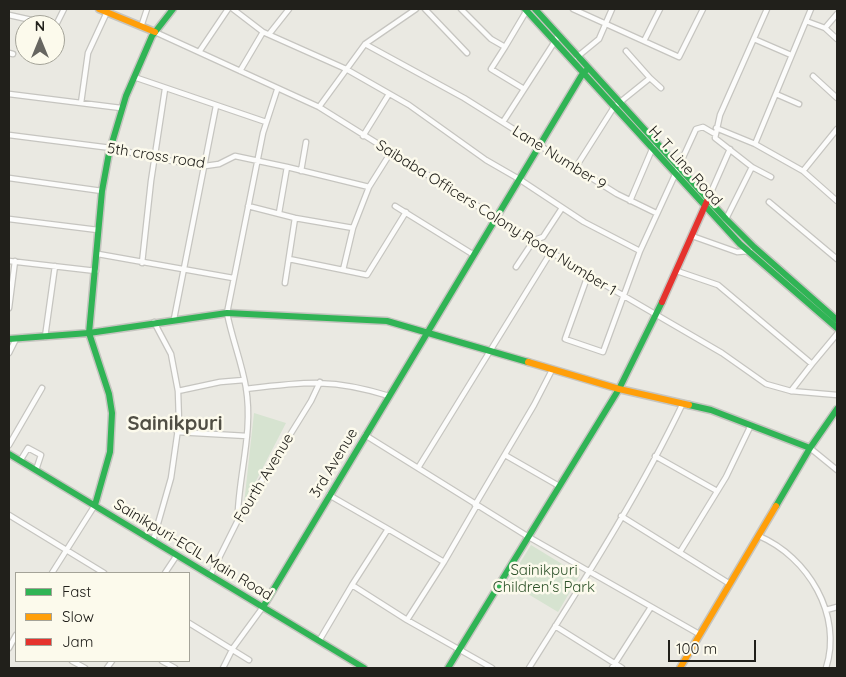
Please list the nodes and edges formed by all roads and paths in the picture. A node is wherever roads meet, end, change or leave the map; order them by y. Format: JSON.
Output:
{"nodes":[{"id":1,"x":100,"y":9,"type":"edge"},
{"id":2,"x":147,"y":9,"type":"edge"},
{"id":3,"x":173,"y":9,"type":"edge"},
{"id":4,"x":228,"y":9,"type":"edge"},
{"id":5,"x":233,"y":9,"type":"edge"},
{"id":6,"x":289,"y":9,"type":"edge"},
{"id":7,"x":416,"y":9,"type":"edge"},
{"id":8,"x":426,"y":9,"type":"edge"},
{"id":9,"x":461,"y":9,"type":"edge"},
{"id":10,"x":526,"y":9,"type":"edge"},
{"id":11,"x":535,"y":9,"type":"edge"},
{"id":12,"x":573,"y":9,"type":"edge"},
{"id":13,"x":612,"y":9,"type":"edge"},
{"id":14,"x":660,"y":9,"type":"edge"},
{"id":15,"x":703,"y":9,"type":"edge"},
{"id":16,"x":767,"y":9,"type":"edge"},
{"id":17,"x":810,"y":9,"type":"edge"},
{"id":18,"x":107,"y":12,"type":"junction"},
{"id":19,"x":837,"y":14,"type":"edge"},
{"id":20,"x":806,"y":21,"type":"junction"},
{"id":21,"x":606,"y":24,"type":"junction"},
{"id":22,"x":141,"y":27,"type":"junction"},
{"id":23,"x":825,"y":28,"type":"junction"},
{"id":24,"x":155,"y":32,"type":"junction"},
{"id":25,"x":263,"y":32,"type":"junction"},
{"id":26,"x":270,"y":34,"type":"junction"},
{"id":27,"x":559,"y":34,"type":"junction"},
{"id":28,"x":754,"y":39,"type":"junction"},
{"id":29,"x":837,"y":39,"type":"edge"},
{"id":30,"x":554,"y":41,"type":"junction"},
{"id":31,"x":644,"y":42,"type":"junction"},
{"id":32,"x":365,"y":44,"type":"junction"},
{"id":33,"x":505,"y":47,"type":"junction"},
{"id":34,"x":626,"y":51,"type":"dead end"},
{"id":35,"x":199,"y":52,"type":"junction"},
{"id":36,"x":467,"y":53,"type":"dead end"},
{"id":37,"x":791,"y":55,"type":"junction"},
{"id":38,"x":575,"y":59,"type":"junction"},
{"id":39,"x":346,"y":69,"type":"junction"},
{"id":40,"x":240,"y":71,"type":"junction"},
{"id":41,"x":586,"y":71,"type":"junction"},
{"id":42,"x":813,"y":76,"type":"dead end"},
{"id":43,"x":134,"y":77,"type":"junction"},
{"id":44,"x":650,"y":78,"type":"junction"},
{"id":45,"x":661,"y":88,"type":"dead end"},
{"id":46,"x":165,"y":89,"type":"junction"},
{"id":47,"x":524,"y":89,"type":"junction"},
{"id":48,"x":277,"y":90,"type":"junction"},
{"id":49,"x":9,"y":94,"type":"edge"},
{"id":50,"x":389,"y":94,"type":"junction"},
{"id":51,"x":776,"y":94,"type":"junction"},
{"id":52,"x":837,"y":98,"type":"edge"},
{"id":53,"x":81,"y":103,"type":"junction"},
{"id":54,"x":800,"y":104,"type":"dead end"},
{"id":55,"x":616,"y":105,"type":"junction"},
{"id":56,"x":216,"y":106,"type":"junction"},
{"id":57,"x":319,"y":107,"type":"junction"},
{"id":58,"x":121,"y":108,"type":"junction"},
{"id":59,"x":266,"y":122,"type":"junction"},
{"id":60,"x":503,"y":122,"type":"junction"},
{"id":61,"x":716,"y":128,"type":"junction"},
{"id":62,"x":837,"y":129,"type":"edge"},
{"id":63,"x":715,"y":134,"type":"junction"},
{"id":64,"x":9,"y":135,"type":"edge"},
{"id":65,"x":363,"y":136,"type":"junction"},
{"id":66,"x":306,"y":142,"type":"dead end"},
{"id":67,"x":755,"y":144,"type":"junction"},
{"id":68,"x":540,"y":145,"type":"junction"},
{"id":69,"x":654,"y":146,"type":"junction"},
{"id":70,"x":111,"y":148,"type":"junction"},
{"id":71,"x":730,"y":149,"type":"junction"},
{"id":72,"x":392,"y":152,"type":"junction"},
{"id":73,"x":155,"y":158,"type":"junction"},
{"id":74,"x":257,"y":161,"type":"junction"},
{"id":75,"x":205,"y":166,"type":"junction"},
{"id":76,"x":287,"y":167,"type":"junction"},
{"id":77,"x":576,"y":167,"type":"junction"},
{"id":78,"x":752,"y":167,"type":"junction"},
{"id":79,"x":301,"y":170,"type":"junction"},
{"id":80,"x":676,"y":170,"type":"junction"},
{"id":81,"x":803,"y":170,"type":"junction"},
{"id":82,"x":771,"y":177,"type":"dead end"},
{"id":83,"x":9,"y":178,"type":"edge"},
{"id":84,"x":519,"y":179,"type":"junction"},
{"id":85,"x":369,"y":187,"type":"junction"},
{"id":86,"x":102,"y":191,"type":"junction"},
{"id":87,"x":837,"y":200,"type":"edge"},
{"id":88,"x":630,"y":201,"type":"junction"},
{"id":89,"x":706,"y":202,"type":"junction"},
{"id":90,"x":769,"y":202,"type":"dead end"},
{"id":91,"x":248,"y":206,"type":"junction"},
{"id":92,"x":395,"y":206,"type":"dead end"},
{"id":93,"x":562,"y":208,"type":"junction"},
{"id":94,"x":406,"y":212,"type":"junction"},
{"id":95,"x":656,"y":213,"type":"junction"},
{"id":96,"x":279,"y":214,"type":"junction"},
{"id":97,"x":496,"y":217,"type":"junction"},
{"id":98,"x":295,"y":218,"type":"junction"},
{"id":99,"x":9,"y":219,"type":"edge"},
{"id":100,"x":726,"y":219,"type":"junction"},
{"id":101,"x":354,"y":228,"type":"junction"},
{"id":102,"x":98,"y":230,"type":"junction"},
{"id":103,"x":692,"y":236,"type":"junction"},
{"id":104,"x":534,"y":240,"type":"junction"},
{"id":105,"x":754,"y":247,"type":"junction"},
{"id":106,"x":640,"y":251,"type":"junction"},
{"id":107,"x":551,"y":252,"type":"junction"},
{"id":108,"x":748,"y":252,"type":"junction"},
{"id":109,"x":98,"y":254,"type":"junction"},
{"id":110,"x":474,"y":255,"type":"junction"},
{"id":111,"x":289,"y":259,"type":"junction"},
{"id":112,"x":837,"y":260,"type":"edge"},
{"id":113,"x":9,"y":261,"type":"edge"},
{"id":114,"x":14,"y":262,"type":"junction"},
{"id":115,"x":142,"y":263,"type":"junction"},
{"id":116,"x":55,"y":266,"type":"junction"},
{"id":117,"x":516,"y":267,"type":"dead end"},
{"id":118,"x":184,"y":269,"type":"junction"},
{"id":119,"x":344,"y":270,"type":"junction"},
{"id":120,"x":96,"y":271,"type":"junction"},
{"id":121,"x":677,"y":271,"type":"junction"},
{"id":122,"x":588,"y":275,"type":"junction"},
{"id":123,"x":233,"y":278,"type":"junction"},
{"id":124,"x":285,"y":283,"type":"dead end"},
{"id":125,"x":622,"y":296,"type":"junction"},
{"id":126,"x":9,"y":302,"type":"edge"},
{"id":127,"x":9,"y":308,"type":"edge"},
{"id":128,"x":227,"y":313,"type":"junction"},
{"id":129,"x":655,"y":315,"type":"junction"},
{"id":130,"x":174,"y":319,"type":"junction"},
{"id":131,"x":837,"y":320,"type":"edge"},
{"id":132,"x":154,"y":322,"type":"junction"},
{"id":133,"x":837,"y":328,"type":"edge"},
{"id":134,"x":89,"y":333,"type":"junction"},
{"id":135,"x":426,"y":333,"type":"junction"},
{"id":136,"x":837,"y":334,"type":"edge"},
{"id":137,"x":45,"y":337,"type":"junction"},
{"id":138,"x":12,"y":339,"type":"edge"},
{"id":139,"x":490,"y":352,"type":"junction"},
{"id":140,"x":9,"y":353,"type":"edge"},
{"id":141,"x":812,"y":364,"type":"junction"},
{"id":142,"x":552,"y":370,"type":"junction"},
{"id":143,"x":244,"y":380,"type":"junction"},
{"id":144,"x":320,"y":382,"type":"junction"},
{"id":145,"x":42,"y":388,"type":"dead end"},
{"id":146,"x":246,"y":389,"type":"junction"},
{"id":147,"x":619,"y":389,"type":"junction"},
{"id":148,"x":178,"y":391,"type":"junction"},
{"id":149,"x":791,"y":391,"type":"junction"},
{"id":150,"x":837,"y":395,"type":"edge"},
{"id":151,"x":389,"y":396,"type":"junction"},
{"id":152,"x":683,"y":403,"type":"junction"},
{"id":153,"x":837,"y":409,"type":"edge"},
{"id":154,"x":752,"y":425,"type":"junction"},
{"id":155,"x":178,"y":432,"type":"junction"},
{"id":156,"x":365,"y":435,"type":"junction"},
{"id":157,"x":247,"y":436,"type":"junction"},
{"id":158,"x":9,"y":445,"type":"edge"},
{"id":159,"x":810,"y":448,"type":"junction"},
{"id":160,"x":9,"y":454,"type":"edge"},
{"id":161,"x":505,"y":456,"type":"junction"},
{"id":162,"x":655,"y":456,"type":"junction"},
{"id":163,"x":20,"y":461,"type":"junction"},
{"id":164,"x":418,"y":468,"type":"junction"},
{"id":165,"x":36,"y":470,"type":"junction"},
{"id":166,"x":837,"y":470,"type":"edge"},
{"id":167,"x":559,"y":486,"type":"junction"},
{"id":168,"x":717,"y":491,"type":"junction"},
{"id":169,"x":329,"y":495,"type":"junction"},
{"id":170,"x":95,"y":505,"type":"junction"},
{"id":171,"x":476,"y":505,"type":"junction"},
{"id":172,"x":241,"y":514,"type":"junction"},
{"id":173,"x":9,"y":515,"type":"edge"},
{"id":174,"x":622,"y":516,"type":"junction"},
{"id":175,"x":388,"y":529,"type":"junction"},
{"id":176,"x":527,"y":536,"type":"junction"},
{"id":177,"x":759,"y":536,"type":"junction"},
{"id":178,"x":153,"y":541,"type":"junction"},
{"id":179,"x":65,"y":550,"type":"junction"},
{"id":180,"x":680,"y":552,"type":"junction"},
{"id":181,"x":177,"y":555,"type":"junction"},
{"id":182,"x":444,"y":562,"type":"junction"},
{"id":183,"x":588,"y":570,"type":"junction"},
{"id":184,"x":53,"y":572,"type":"edge"},
{"id":185,"x":102,"y":572,"type":"edge"},
{"id":186,"x":167,"y":572,"type":"edge"},
{"id":187,"x":210,"y":576,"type":"junction"},
{"id":188,"x":730,"y":584,"type":"junction"},
{"id":189,"x":352,"y":585,"type":"junction"},
{"id":190,"x":263,"y":607,"type":"junction"},
{"id":191,"x":651,"y":607,"type":"junction"},
{"id":192,"x":837,"y":607,"type":"edge"},
{"id":193,"x":826,"y":610,"type":"junction"},
{"id":194,"x":407,"y":620,"type":"junction"},
{"id":195,"x":190,"y":624,"type":"edge"},
{"id":196,"x":555,"y":626,"type":"junction"},
{"id":197,"x":699,"y":634,"type":"junction"},
{"id":198,"x":15,"y":637,"type":"edge"},
{"id":199,"x":319,"y":642,"type":"junction"},
{"id":200,"x":9,"y":648,"type":"edge"},
{"id":201,"x":232,"y":648,"type":"junction"},
{"id":202,"x":459,"y":649,"type":"junction"},
{"id":203,"x":249,"y":660,"type":"dead end"},
{"id":204,"x":74,"y":662,"type":"edge"},
{"id":205,"x":164,"y":662,"type":"edge"},
{"id":206,"x":614,"y":666,"type":"edge"},
{"id":207,"x":85,"y":668,"type":"edge"},
{"id":208,"x":175,"y":668,"type":"edge"},
{"id":209,"x":223,"y":668,"type":"edge"},
{"id":210,"x":364,"y":668,"type":"edge"},
{"id":211,"x":448,"y":668,"type":"edge"},
{"id":212,"x":492,"y":668,"type":"edge"},
{"id":213,"x":529,"y":668,"type":"edge"},
{"id":214,"x":622,"y":668,"type":"edge"},
{"id":215,"x":680,"y":668,"type":"edge"},
{"id":216,"x":826,"y":668,"type":"edge"}],
"edges":[{"from":1,"to":18,"type":"street"},
{"from":2,"to":22,"type":"street"},
{"from":3,"to":24,"type":"street"},
{"from":4,"to":35,"type":"street"},
{"from":5,"to":25,"type":"street"},
{"from":6,"to":26,"type":"street"},
{"from":7,"to":32,"type":"street"},
{"from":8,"to":36,"type":"street"},
{"from":9,"to":33,"type":"street"},
{"from":10,"to":30,"type":"street","name":"H. T. Line Road"},
{"from":10,"to":33,"type":"street"},
{"from":11,"to":27,"type":"street","name":"H. T. Line Road"},
{"from":12,"to":21,"type":"street"},
{"from":13,"to":21,"type":"street"},
{"from":14,"to":31,"type":"street"},
{"from":15,"to":31,"type":"street"},
{"from":16,"to":28,"type":"street"},
{"from":17,"to":20,"type":"street"},
{"from":18,"to":22,"type":"street"},
{"from":18,"to":53,"type":"street"},
{"from":19,"to":23,"type":"street"},
{"from":20,"to":23,"type":"street"},
{"from":20,"to":37,"type":"street"},
{"from":21,"to":31,"type":"street"},
{"from":21,"to":38,"type":"street"},
{"from":22,"to":24,"type":"street"},
{"from":23,"to":29,"type":"street"},
{"from":24,"to":35,"type":"street","name":"Saibaba Officers Colony Road Number 1"},
{"from":24,"to":43,"type":"street"},
{"from":25,"to":26,"type":"street"},
{"from":25,"to":40,"type":"street"},
{"from":26,"to":39,"type":"street"},
{"from":27,"to":30,"type":"street"},
{"from":27,"to":38,"type":"street","name":"H. T. Line Road"},
{"from":28,"to":37,"type":"street"},
{"from":28,"to":61,"type":"street"},
{"from":30,"to":38,"type":"street","name":"H. T. Line Road"},
{"from":30,"to":47,"type":"street"},
{"from":32,"to":39,"type":"street"},
{"from":32,"to":60,"type":"street","name":"Lane Number 9"},
{"from":33,"to":47,"type":"street"},
{"from":34,"to":44,"type":"street"},
{"from":35,"to":40,"type":"street","name":"Saibaba Officers Colony Road Number 1"},
{"from":37,"to":51,"type":"street"},
{"from":38,"to":41,"type":"street","name":"H. T. Line Road"},
{"from":39,"to":50,"type":"street"},
{"from":39,"to":57,"type":"street"},
{"from":40,"to":48,"type":"street","name":"Saibaba Officers Colony Road Number 1"},
{"from":41,"to":55,"type":"street","name":"H. T. Line Road"},
{"from":41,"to":68,"type":"street","name":"3rd Avenue"},
{"from":42,"to":52,"type":"street"},
{"from":43,"to":46,"type":"street"},
{"from":43,"to":58,"type":"street"},
{"from":44,"to":45,"type":"street"},
{"from":44,"to":55,"type":"street"},
{"from":46,"to":56,"type":"street"},
{"from":46,"to":73,"type":"street"},
{"from":47,"to":60,"type":"street"},
{"from":48,"to":57,"type":"street","name":"Saibaba Officers Colony Road Number 1"},
{"from":48,"to":59,"type":"street"},
{"from":49,"to":53,"type":"street"},
{"from":50,"to":65,"type":"street"},
{"from":50,"to":84,"type":"street"},
{"from":51,"to":54,"type":"street"},
{"from":51,"to":67,"type":"street"},
{"from":53,"to":58,"type":"street"},
{"from":55,"to":69,"type":"street","name":"H. T. Line Road"},
{"from":55,"to":77,"type":"street"},
{"from":56,"to":59,"type":"street"},
{"from":56,"to":75,"type":"street"},
{"from":57,"to":65,"type":"street","name":"Saibaba Officers Colony Road Number 1"},
{"from":58,"to":70,"type":"street"},
{"from":59,"to":74,"type":"street"},
{"from":60,"to":68,"type":"street","name":"Lane Number 9"},
{"from":61,"to":63,"type":"street"},
{"from":61,"to":67,"type":"street"},
{"from":62,"to":81,"type":"street"},
{"from":63,"to":71,"type":"street"},
{"from":63,"to":80,"type":"street"},
{"from":64,"to":70,"type":"street","name":"5th cross road"},
{"from":65,"to":72,"type":"street","name":"Saibaba Officers Colony Road Number 1"},
{"from":66,"to":79,"type":"street"},
{"from":67,"to":81,"type":"street"},
{"from":68,"to":77,"type":"street","name":"Lane Number 9"},
{"from":68,"to":84,"type":"street","name":"3rd Avenue"},
{"from":69,"to":80,"type":"street","name":"H. T. Line Road"},
{"from":69,"to":88,"type":"street"},
{"from":70,"to":73,"type":"street","name":"5th cross road"},
{"from":70,"to":86,"type":"street"},
{"from":71,"to":78,"type":"street"},
{"from":71,"to":89,"type":"street"},
{"from":72,"to":85,"type":"street"},
{"from":72,"to":97,"type":"street","name":"Saibaba Officers Colony Road Number 1"},
{"from":73,"to":75,"type":"street","name":"5th cross road"},
{"from":73,"to":115,"type":"street"},
{"from":74,"to":75,"type":"street","name":"5th cross road"},
{"from":74,"to":76,"type":"street","name":"5th cross road"},
{"from":74,"to":91,"type":"street"},
{"from":75,"to":118,"type":"street"},
{"from":76,"to":79,"type":"street","name":"5th cross road"},
{"from":76,"to":96,"type":"street"},
{"from":77,"to":88,"type":"street","name":"Lane Number 9"},
{"from":78,"to":82,"type":"street"},
{"from":78,"to":100,"type":"street"},
{"from":79,"to":85,"type":"street","name":"5th cross road"},
{"from":80,"to":89,"type":"street","name":"H. T. Line Road"},
{"from":80,"to":95,"type":"street"},
{"from":81,"to":87,"type":"street"},
{"from":83,"to":86,"type":"street"},
{"from":84,"to":93,"type":"street"},
{"from":84,"to":97,"type":"street","name":"3rd Avenue"},
{"from":85,"to":101,"type":"street"},
{"from":86,"to":102,"type":"street"},
{"from":88,"to":95,"type":"street","name":"Lane Number 9"},
{"from":89,"to":100,"type":"street","name":"H. T. Line Road"},
{"from":89,"to":103,"type":"street"},
{"from":89,"to":108,"type":"street","name":"H. T. Line Road"},
{"from":90,"to":112,"type":"street"},
{"from":91,"to":96,"type":"street"},
{"from":91,"to":123,"type":"street"},
{"from":92,"to":94,"type":"street"},
{"from":93,"to":104,"type":"street"},
{"from":93,"to":106,"type":"street"},
{"from":94,"to":110,"type":"street"},
{"from":94,"to":119,"type":"street"},
{"from":95,"to":106,"type":"street"},
{"from":96,"to":98,"type":"street"},
{"from":97,"to":104,"type":"street","name":"Saibaba Officers Colony Road Number 1"},
{"from":97,"to":110,"type":"street","name":"3rd Avenue"},
{"from":98,"to":101,"type":"street"},
{"from":98,"to":111,"type":"street"},
{"from":99,"to":102,"type":"street"},
{"from":100,"to":105,"type":"street","name":"H. T. Line Road"},
{"from":101,"to":119,"type":"street"},
{"from":102,"to":109,"type":"street"},
{"from":103,"to":108,"type":"street"},
{"from":103,"to":121,"type":"street"},
{"from":104,"to":107,"type":"street","name":"Saibaba Officers Colony Road Number 1"},
{"from":104,"to":117,"type":"street"},
{"from":105,"to":108,"type":"street"},
{"from":105,"to":131,"type":"street","name":"H. T. Line Road"},
{"from":106,"to":125,"type":"street"},
{"from":107,"to":122,"type":"street","name":"Saibaba Officers Colony Road Number 1"},
{"from":107,"to":139,"type":"street"},
{"from":108,"to":133,"type":"street","name":"H. T. Line Road"},
{"from":109,"to":115,"type":"street"},
{"from":109,"to":120,"type":"street"},
{"from":110,"to":135,"type":"street","name":"3rd Avenue"},
{"from":111,"to":119,"type":"street"},
{"from":111,"to":124,"type":"street"},
{"from":113,"to":114,"type":"street"},
{"from":114,"to":116,"type":"street"},
{"from":114,"to":126,"type":"street"},
{"from":115,"to":118,"type":"street"},
{"from":116,"to":120,"type":"street"},
{"from":116,"to":137,"type":"street"},
{"from":118,"to":123,"type":"street"},
{"from":118,"to":130,"type":"street"},
{"from":120,"to":134,"type":"street"},
{"from":121,"to":129,"type":"street"},
{"from":121,"to":141,"type":"street"},
{"from":122,"to":125,"type":"street","name":"Saibaba Officers Colony Road Number 1"},
{"from":122,"to":125,"type":"street"},
{"from":123,"to":128,"type":"street"},
{"from":125,"to":129,"type":"street","name":"Saibaba Officers Colony Road Number 1"},
{"from":126,"to":127,"type":"street"},
{"from":128,"to":130,"type":"street"},
{"from":128,"to":135,"type":"street"},
{"from":128,"to":143,"type":"street"},
{"from":129,"to":147,"type":"street"},
{"from":129,"to":149,"type":"street","name":"Saibaba Officers Colony Road Number 1"},
{"from":130,"to":132,"type":"street"},
{"from":132,"to":134,"type":"street"},
{"from":132,"to":148,"type":"street"},
{"from":134,"to":137,"type":"street"},
{"from":134,"to":170,"type":"street"},
{"from":135,"to":139,"type":"street"},
{"from":135,"to":151,"type":"street","name":"3rd Avenue"},
{"from":136,"to":141,"type":"street"},
{"from":137,"to":138,"type":"street"},
{"from":138,"to":140,"type":"street"},
{"from":139,"to":142,"type":"street"},
{"from":139,"to":164,"type":"street"},
{"from":141,"to":149,"type":"street"},
{"from":142,"to":147,"type":"street"},
{"from":142,"to":161,"type":"street"},
{"from":143,"to":146,"type":"street"},
{"from":143,"to":148,"type":"street"},
{"from":144,"to":146,"type":"street"},
{"from":144,"to":151,"type":"street"},
{"from":144,"to":172,"type":"street","name":"Fourth Avenue"},
{"from":145,"to":158,"type":"street"},
{"from":146,"to":157,"type":"street"},
{"from":147,"to":152,"type":"street"},
{"from":147,"to":167,"type":"street"},
{"from":148,"to":155,"type":"street"},
{"from":149,"to":150,"type":"street","name":"Saibaba Officers Colony Road Number 1"},
{"from":151,"to":156,"type":"street","name":"3rd Avenue"},
{"from":152,"to":154,"type":"street"},
{"from":152,"to":162,"type":"street"},
{"from":153,"to":159,"type":"street"},
{"from":154,"to":159,"type":"street"},
{"from":154,"to":168,"type":"street"},
{"from":155,"to":157,"type":"street"},
{"from":155,"to":178,"type":"street"},
{"from":156,"to":164,"type":"street"},
{"from":156,"to":169,"type":"street","name":"3rd Avenue"},
{"from":157,"to":172,"type":"street"},
{"from":159,"to":166,"type":"street"},
{"from":159,"to":177,"type":"street"},
{"from":160,"to":163,"type":"street","name":"Sainikpuri-ECIL Main Road"},
{"from":161,"to":167,"type":"street"},
{"from":161,"to":171,"type":"street"},
{"from":162,"to":168,"type":"street"},
{"from":162,"to":174,"type":"street"},
{"from":163,"to":165,"type":"street","name":"Sainikpuri-ECIL Main Road"},
{"from":163,"to":165,"type":"street"},
{"from":164,"to":171,"type":"street"},
{"from":165,"to":170,"type":"street","name":"Sainikpuri-ECIL Main Road"},
{"from":167,"to":176,"type":"street"},
{"from":168,"to":180,"type":"street"},
{"from":169,"to":175,"type":"street"},
{"from":169,"to":190,"type":"street","name":"3rd Avenue"},
{"from":170,"to":178,"type":"street","name":"Sainikpuri-ECIL Main Road"},
{"from":170,"to":179,"type":"street"},
{"from":171,"to":176,"type":"street"},
{"from":171,"to":182,"type":"street"},
{"from":172,"to":187,"type":"street","name":"Fourth Avenue"},
{"from":173,"to":179,"type":"street"},
{"from":174,"to":180,"type":"street"},
{"from":174,"to":183,"type":"street"},
{"from":175,"to":182,"type":"street"},
{"from":175,"to":189,"type":"street"},
{"from":176,"to":183,"type":"street"},
{"from":176,"to":202,"type":"street"},
{"from":177,"to":188,"type":"street"},
{"from":177,"to":193,"type":"street"},
{"from":178,"to":181,"type":"street","name":"Sainikpuri-ECIL Main Road"},
{"from":179,"to":184,"type":"street"},
{"from":179,"to":185,"type":"street"},
{"from":180,"to":188,"type":"street"},
{"from":181,"to":186,"type":"street"},
{"from":181,"to":187,"type":"street","name":"Sainikpuri-ECIL Main Road"},
{"from":182,"to":194,"type":"street"},
{"from":183,"to":191,"type":"street"},
{"from":183,"to":196,"type":"street"},
{"from":187,"to":190,"type":"street","name":"Sainikpuri-ECIL Main Road"},
{"from":188,"to":197,"type":"street"},
{"from":189,"to":194,"type":"street"},
{"from":189,"to":199,"type":"street"},
{"from":190,"to":199,"type":"street","name":"Sainikpuri-ECIL Main Road"},
{"from":190,"to":201,"type":"street"},
{"from":191,"to":197,"type":"street"},
{"from":191,"to":206,"type":"street"},
{"from":192,"to":193,"type":"street"},
{"from":193,"to":216,"type":"street"},
{"from":194,"to":202,"type":"street"},
{"from":195,"to":201,"type":"street"},
{"from":196,"to":206,"type":"street"},
{"from":196,"to":213,"type":"street"},
{"from":197,"to":215,"type":"street"},
{"from":198,"to":200,"type":"street"},
{"from":199,"to":210,"type":"street","name":"Sainikpuri-ECIL Main Road"},
{"from":201,"to":203,"type":"street"},
{"from":201,"to":209,"type":"street"},
{"from":202,"to":211,"type":"street"},
{"from":202,"to":212,"type":"street"},
{"from":204,"to":207,"type":"street"},
{"from":205,"to":208,"type":"street"},
{"from":206,"to":214,"type":"street"}]}
